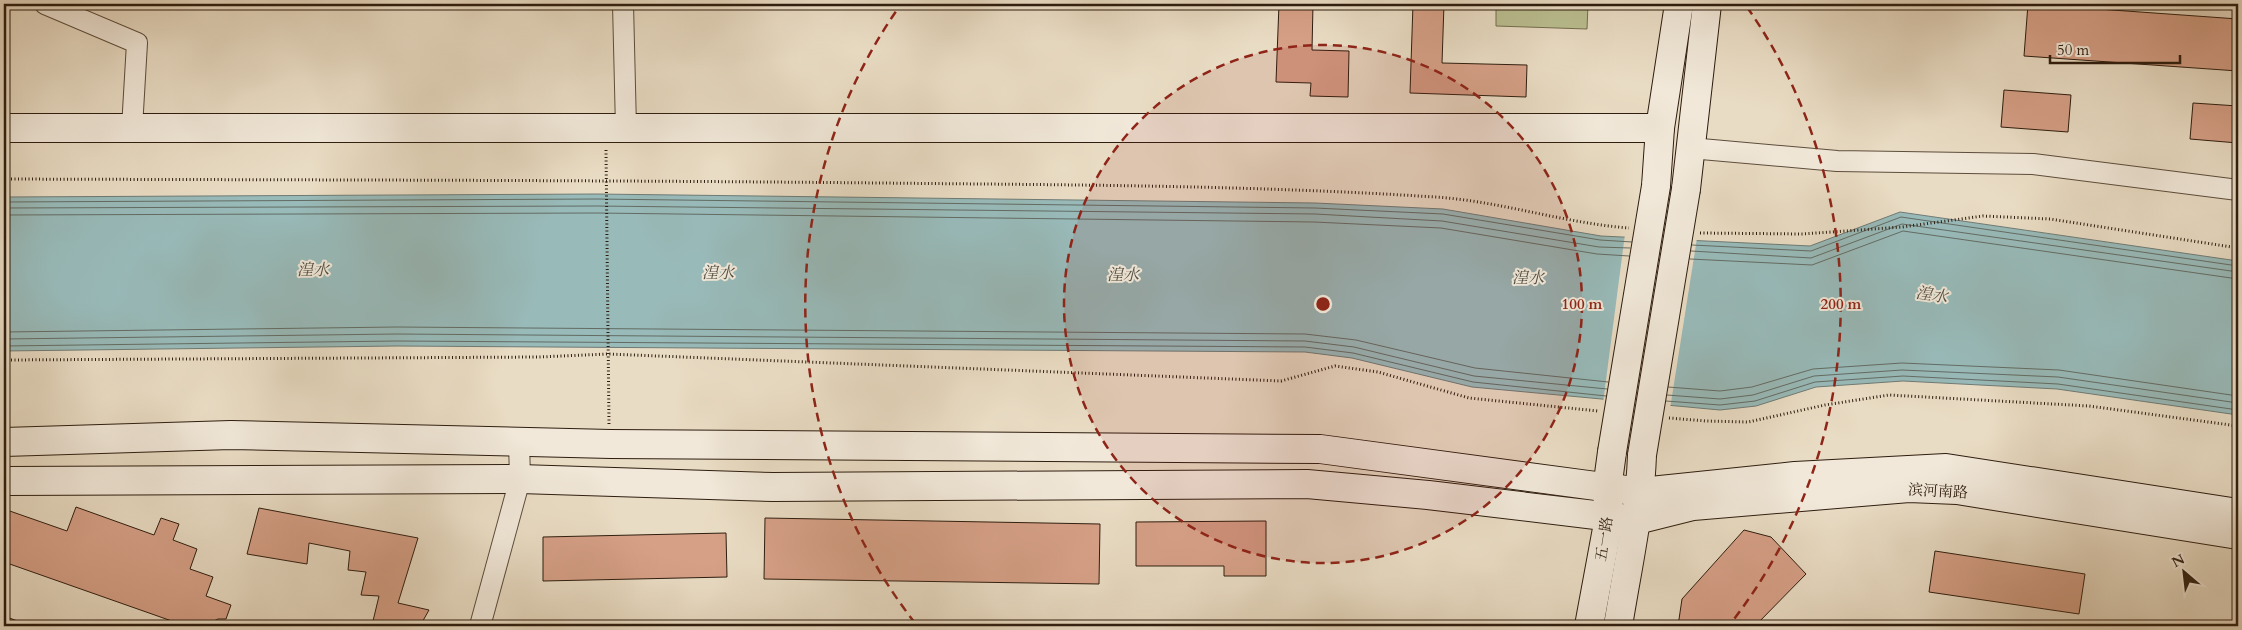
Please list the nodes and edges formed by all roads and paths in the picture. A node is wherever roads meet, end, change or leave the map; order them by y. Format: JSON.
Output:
{"nodes":[{"id":1,"x":45,"y":4,"type":"edge"},
{"id":2,"x":623,"y":4,"type":"edge"},
{"id":3,"x":1679,"y":4,"type":"edge"},
{"id":4,"x":1707,"y":4,"type":"edge"},
{"id":5,"x":4,"y":128,"type":"edge"},
{"id":6,"x":132,"y":128,"type":"junction"},
{"id":7,"x":1660,"y":128,"type":"junction"},
{"id":8,"x":616,"y":129,"type":"junction"},
{"id":9,"x":1690,"y":148,"type":"junction"},
{"id":10,"x":4,"y":179,"type":"edge"},
{"id":11,"x":606,"y":180,"type":"junction"},
{"id":12,"x":2238,"y":190,"type":"edge"},
{"id":13,"x":1636,"y":228,"type":"dead end"},
{"id":14,"x":1690,"y":233,"type":"dead end"},
{"id":15,"x":2238,"y":248,"type":"edge"},
{"id":16,"x":608,"y":354,"type":"junction"},
{"id":17,"x":4,"y":360,"type":"edge"},
{"id":18,"x":608,"y":398,"type":"dead end"},
{"id":19,"x":1608,"y":412,"type":"dead end"},
{"id":20,"x":1667,"y":418,"type":"dead end"},
{"id":21,"x":2238,"y":426,"type":"edge"},
{"id":22,"x":519,"y":441,"type":"junction"},
{"id":23,"x":4,"y":442,"type":"edge"},
{"id":24,"x":520,"y":479,"type":"junction"},
{"id":25,"x":4,"y":481,"type":"edge"},
{"id":26,"x":1607,"y":489,"type":"junction"},
{"id":27,"x":1640,"y":492,"type":"junction"},
{"id":28,"x":2238,"y":512,"type":"edge"},
{"id":29,"x":1609,"y":518,"type":"junction"},
{"id":30,"x":1637,"y":520,"type":"junction"},
{"id":31,"x":2238,"y":535,"type":"edge"},
{"id":32,"x":480,"y":626,"type":"edge"},
{"id":33,"x":1588,"y":626,"type":"edge"},
{"id":34,"x":1618,"y":626,"type":"edge"}],
"edges":[{"from":1,"to":6,"type":"street"},
{"from":2,"to":8,"type":"street"},
{"from":3,"to":7,"type":"main road","name":"五一路"},
{"from":4,"to":9,"type":"main road","name":"五一路"},
{"from":5,"to":6,"type":"main road"},
{"from":6,"to":8,"type":"main road"},
{"from":7,"to":8,"type":"main road"},
{"from":7,"to":26,"type":"main road","name":"五一路","bridge":true},
{"from":8,"to":11,"type":"path"},
{"from":9,"to":12,"type":"street"},
{"from":9,"to":27,"type":"main road","name":"五一路","bridge":true},
{"from":10,"to":11,"type":"path"},
{"from":11,"to":13,"type":"path"},
{"from":11,"to":16,"type":"path"},
{"from":14,"to":15,"type":"path"},
{"from":16,"to":17,"type":"path"},
{"from":16,"to":18,"type":"path"},
{"from":16,"to":19,"type":"path"},
{"from":20,"to":21,"type":"path"},
{"from":22,"to":23,"type":"main road"},
{"from":22,"to":24,"type":"street"},
{"from":22,"to":26,"type":"main road"},
{"from":24,"to":25,"type":"main road","name":"滨河南路"},
{"from":24,"to":29,"type":"main road","name":"滨河南路"},
{"from":24,"to":32,"type":"street"},
{"from":26,"to":27,"type":"main road"},
{"from":26,"to":29,"type":"main road","name":"五一路"},
{"from":27,"to":28,"type":"main road"},
{"from":27,"to":30,"type":"main road","name":"五一路"},
{"from":29,"to":30,"type":"main road","name":"滨河南路"},
{"from":29,"to":33,"type":"main road","name":"五一路"},
{"from":30,"to":31,"type":"main road","name":"滨河南路"},
{"from":30,"to":34,"type":"main road","name":"五一路"}]}
